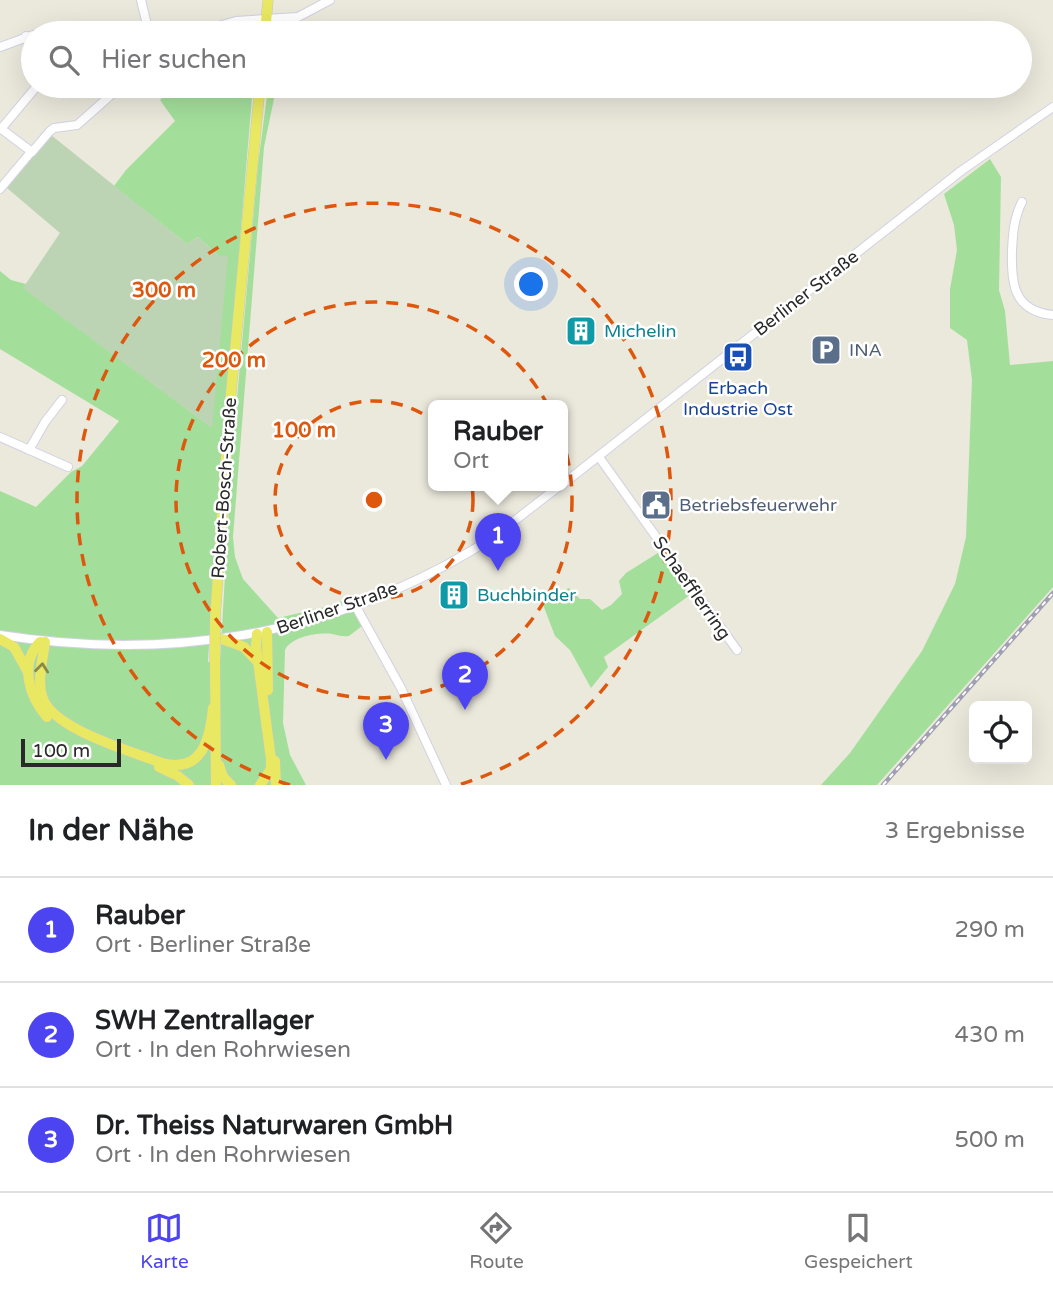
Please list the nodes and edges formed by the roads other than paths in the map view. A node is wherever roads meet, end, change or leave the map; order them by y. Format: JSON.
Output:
{"nodes":[{"id":1,"x":141,"y":0,"type":"edge"},
{"id":2,"x":268,"y":0,"type":"edge"},
{"id":3,"x":330,"y":0,"type":"edge"},
{"id":4,"x":266,"y":20,"type":"junction"},
{"id":5,"x":146,"y":21,"type":"edge"},
{"id":6,"x":236,"y":21,"type":"edge"},
{"id":7,"x":21,"y":39,"type":"edge"},
{"id":8,"x":0,"y":47,"type":"edge"},
{"id":9,"x":27,"y":98,"type":"edge"},
{"id":10,"x":107,"y":98,"type":"edge"},
{"id":11,"x":259,"y":98,"type":"edge"},
{"id":12,"x":1053,"y":100,"type":"edge"},
{"id":13,"x":1053,"y":109,"type":"edge"},
{"id":14,"x":1036,"y":118,"type":"junction"},
{"id":15,"x":1,"y":128,"type":"edge"},
{"id":16,"x":31,"y":152,"type":"junction"},
{"id":17,"x":0,"y":189,"type":"edge"},
{"id":18,"x":1022,"y":202,"type":"dead end"},
{"id":19,"x":1053,"y":315,"type":"edge"},
{"id":20,"x":62,"y":400,"type":"dead end"},
{"id":21,"x":0,"y":437,"type":"edge"},
{"id":22,"x":29,"y":450,"type":"junction"},
{"id":23,"x":599,"y":457,"type":"junction"},
{"id":24,"x":68,"y":467,"type":"dead end"},
{"id":25,"x":568,"y":480,"type":"edge"},
{"id":26,"x":554,"y":491,"type":"edge"},
{"id":27,"x":355,"y":605,"type":"junction"},
{"id":28,"x":262,"y":633,"type":"junction"},
{"id":29,"x":0,"y":637,"type":"edge"},
{"id":30,"x":222,"y":639,"type":"junction"},
{"id":31,"x":42,"y":642,"type":"junction"},
{"id":32,"x":737,"y":650,"type":"dead end"},
{"id":33,"x":258,"y":663,"type":"junction"},
{"id":34,"x":28,"y":672,"type":"junction"},
{"id":35,"x":215,"y":682,"type":"junction"},
{"id":36,"x":213,"y":708,"type":"junction"},
{"id":37,"x":216,"y":740,"type":"junction"},
{"id":38,"x":161,"y":765,"type":"junction"},
{"id":39,"x":189,"y":785,"type":"edge"},
{"id":40,"x":210,"y":785,"type":"edge"},
{"id":41,"x":216,"y":785,"type":"edge"},
{"id":42,"x":231,"y":785,"type":"edge"},
{"id":43,"x":260,"y":785,"type":"edge"},
{"id":44,"x":276,"y":785,"type":"edge"},
{"id":45,"x":446,"y":785,"type":"edge"}],
"edges":[{"from":1,"to":5,"type":"street"},
{"from":2,"to":4,"type":"main road"},
{"from":3,"to":4,"type":"street"},
{"from":4,"to":6,"type":"street"},
{"from":7,"to":8,"type":"street"},
{"from":9,"to":15,"type":"street"},
{"from":10,"to":16,"type":"street"},
{"from":11,"to":35,"type":"main road","name":"Robert-Bosch-Straße","bridge":true},
{"from":12,"to":14,"type":"street"},
{"from":13,"to":14,"type":"street"},
{"from":14,"to":23,"type":"street","name":"Berliner Straße"},
{"from":15,"to":16,"type":"street"},
{"from":16,"to":17,"type":"street"},
{"from":18,"to":19,"type":"street"},
{"from":20,"to":22,"type":"street"},
{"from":21,"to":22,"type":"street"},
{"from":22,"to":24,"type":"street"},
{"from":23,"to":25,"type":"street","name":"Berliner Straße"},
{"from":23,"to":32,"type":"street","name":"Schaefflerring"},
{"from":26,"to":27,"type":"street","name":"Berliner Straße"},
{"from":27,"to":28,"type":"street","name":"Berliner Straße"},
{"from":27,"to":45,"type":"street"},
{"from":28,"to":30,"type":"street","name":"Berliner Straße"},
{"from":28,"to":33,"type":"main road"},
{"from":28,"to":44,"type":"main road"},
{"from":29,"to":31,"type":"street","name":"Berliner Straße"},
{"from":29,"to":34,"type":"main road"},
{"from":30,"to":31,"type":"street","name":"Berliner Straße"},
{"from":30,"to":33,"type":"main road"},
{"from":31,"to":34,"type":"main road"},
{"from":38,"to":31,"type":"main road","one_way":true},
{"from":33,"to":43,"type":"main road"},
{"from":34,"to":38,"type":"main road"},
{"from":35,"to":36,"type":"main road","name":"Robert-Bosch-Straße"},
{"from":35,"to":37,"type":"main road","name":"Robert-Bosch-Straße"},
{"from":36,"to":38,"type":"main road"},
{"from":36,"to":40,"type":"main road","name":"Robert-Bosch-Straße"},
{"from":37,"to":41,"type":"main road","name":"Robert-Bosch-Straße"},
{"from":37,"to":42,"type":"main road"},
{"from":38,"to":39,"type":"main road"}]}
